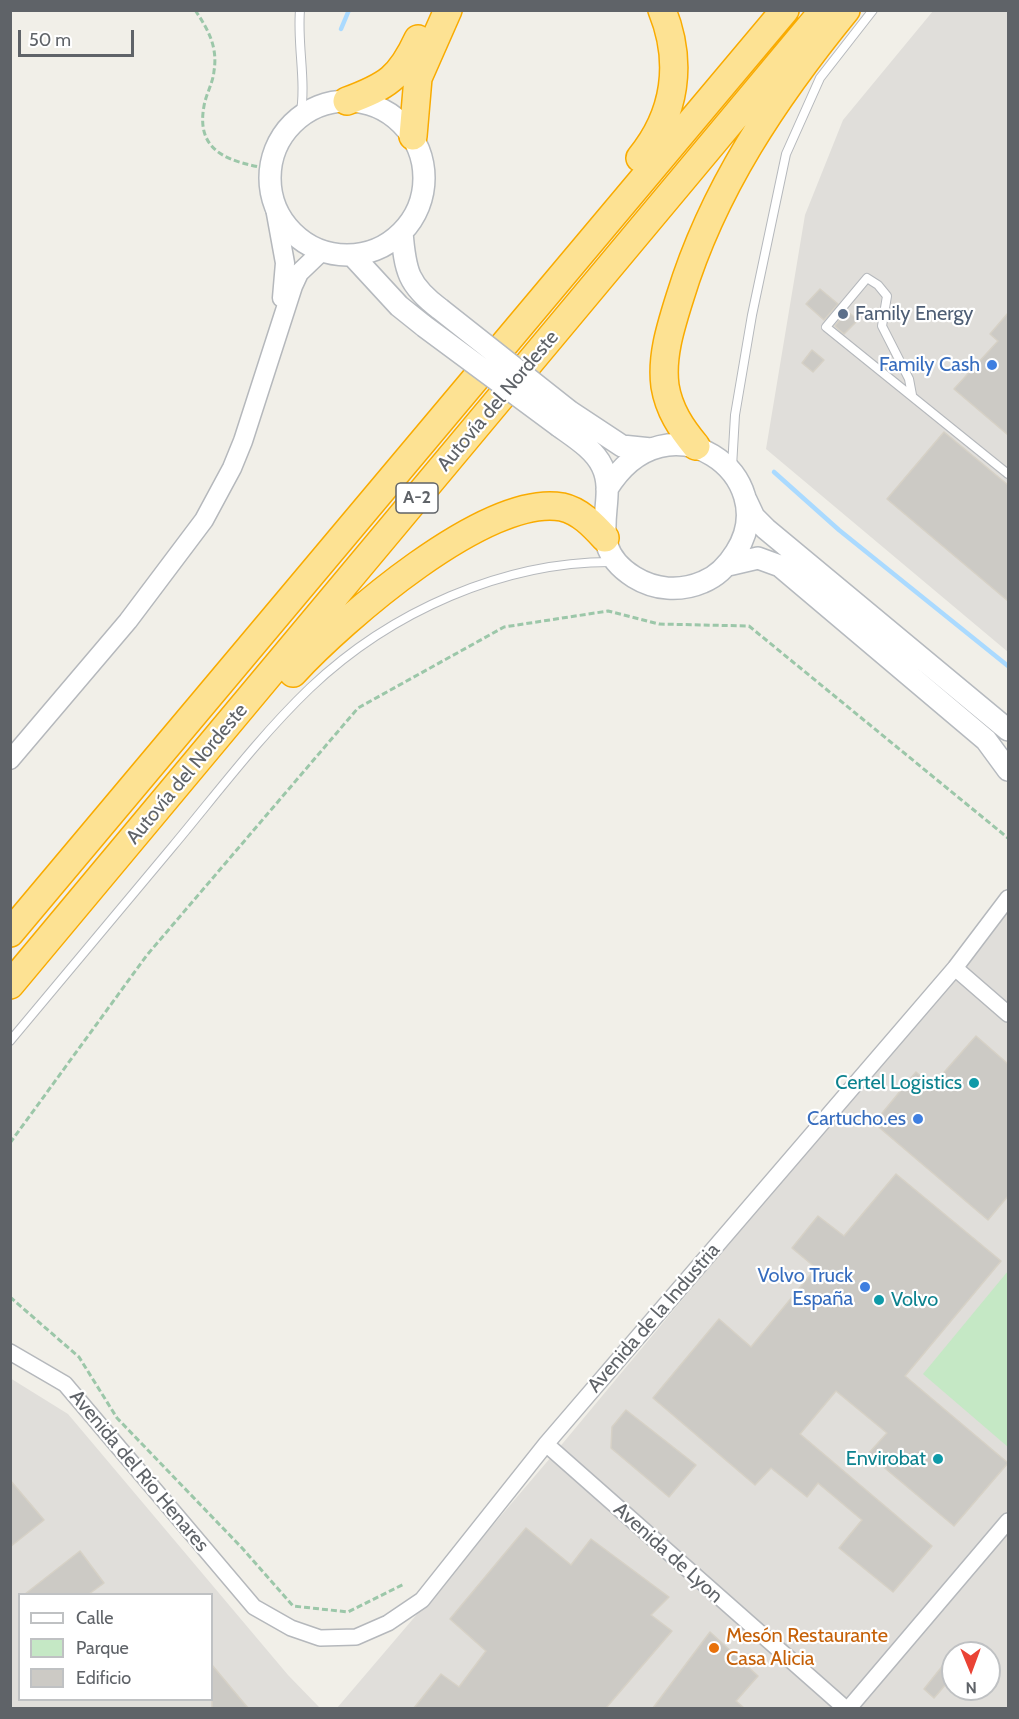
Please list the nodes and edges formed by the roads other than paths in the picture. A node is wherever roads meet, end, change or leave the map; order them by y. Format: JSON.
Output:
{"nodes":[{"id":1,"x":300,"y":10,"type":"edge"},
{"id":2,"x":431,"y":10,"type":"edge"},
{"id":3,"x":448,"y":10,"type":"edge"},
{"id":4,"x":662,"y":10,"type":"edge"},
{"id":5,"x":785,"y":10,"type":"edge"},
{"id":6,"x":824,"y":10,"type":"edge"},
{"id":7,"x":846,"y":10,"type":"edge"},
{"id":8,"x":873,"y":10,"type":"edge"},
{"id":9,"x":347,"y":100,"type":"junction"},
{"id":10,"x":300,"y":118,"type":"junction"},
{"id":11,"x":413,"y":136,"type":"junction"},
{"id":12,"x":275,"y":208,"type":"junction"},
{"id":13,"x":402,"y":232,"type":"junction"},
{"id":14,"x":322,"y":251,"type":"junction"},
{"id":15,"x":352,"y":255,"type":"junction"},
{"id":16,"x":532,"y":311,"type":"junction"},
{"id":17,"x":277,"y":335,"type":"junction"},
{"id":18,"x":912,"y":395,"type":"junction"},
{"id":19,"x":564,"y":418,"type":"junction"},
{"id":20,"x":696,"y":446,"type":"junction"},
{"id":21,"x":651,"y":449,"type":"junction"},
{"id":22,"x":731,"y":471,"type":"junction"},
{"id":23,"x":1008,"y":474,"type":"edge"},
{"id":24,"x":607,"y":489,"type":"junction"},
{"id":25,"x":744,"y":494,"type":"junction"},
{"id":26,"x":605,"y":538,"type":"junction"},
{"id":27,"x":617,"y":562,"type":"junction"},
{"id":28,"x":728,"y":565,"type":"junction"},
{"id":29,"x":1008,"y":730,"type":"edge"},
{"id":30,"x":10,"y":760,"type":"edge"},
{"id":31,"x":1008,"y":770,"type":"edge"},
{"id":32,"x":1008,"y":898,"type":"edge"},
{"id":33,"x":10,"y":933,"type":"edge"},
{"id":34,"x":955,"y":968,"type":"junction"},
{"id":35,"x":10,"y":985,"type":"edge"},
{"id":36,"x":10,"y":993,"type":"edge"},
{"id":37,"x":1008,"y":1014,"type":"edge"},
{"id":38,"x":10,"y":1041,"type":"edge"},
{"id":39,"x":10,"y":1352,"type":"edge"},
{"id":40,"x":546,"y":1444,"type":"junction"},
{"id":41,"x":1008,"y":1521,"type":"edge"},
{"id":42,"x":254,"y":1607,"type":"joint"},
{"id":43,"x":847,"y":1708,"type":"edge"}],
"edges":[{"from":1,"to":10,"type":"lane"},
{"from":2,"to":9,"type":"highway"},
{"from":3,"to":11,"type":"highway"},
{"from":4,"to":16,"type":"highway"},
{"from":5,"to":16,"type":"highway","name":"Autovía del Nordeste","number":"A-2"},
{"from":6,"to":35,"type":"highway","name":"Autovía del Nordeste","number":"A-2"},
{"from":7,"to":20,"type":"highway"},
{"from":8,"to":22,"type":"lane"},
{"from":9,"to":10,"type":"main road"},
{"from":9,"to":11,"type":"main road"},
{"from":10,"to":12,"type":"main road"},
{"from":11,"to":13,"type":"main road"},
{"from":12,"to":14,"type":"main road"},
{"from":12,"to":17,"type":"street"},
{"from":13,"to":15,"type":"main road"},
{"from":13,"to":19,"type":"main road","bridge":true},
{"from":14,"to":15,"type":"main road"},
{"from":14,"to":17,"type":"street"},
{"from":15,"to":19,"type":"main road","bridge":true},
{"from":16,"to":33,"type":"highway","name":"Autovía del Nordeste","number":"A-2"},
{"from":17,"to":30,"type":"street"},
{"from":18,"to":18,"type":"lane"},
{"from":18,"to":23,"type":"lane"},
{"from":19,"to":21,"type":"main road"},
{"from":19,"to":24,"type":"main road"},
{"from":20,"to":21,"type":"main road"},
{"from":20,"to":22,"type":"main road"},
{"from":21,"to":24,"type":"main road"},
{"from":22,"to":25,"type":"main road"},
{"from":24,"to":26,"type":"main road"},
{"from":25,"to":28,"type":"main road"},
{"from":25,"to":29,"type":"main road"},
{"from":26,"to":27,"type":"main road"},
{"from":26,"to":36,"type":"highway"},
{"from":27,"to":28,"type":"main road"},
{"from":27,"to":38,"type":"lane"},
{"from":28,"to":31,"type":"main road"},
{"from":32,"to":34,"type":"street","name":"Avenida de la Industria"},
{"from":34,"to":37,"type":"street"},
{"from":34,"to":40,"type":"street","name":"Avenida de la Industria"},
{"from":39,"to":42,"type":"street","name":"Avenida del Río Henares"},
{"from":40,"to":42,"type":"street","name":"Avenida de la Industria"},
{"from":40,"to":43,"type":"street","name":"Avenida de Lyon"},
{"from":41,"to":43,"type":"street","name":"Avenida de Lyon"}]}
